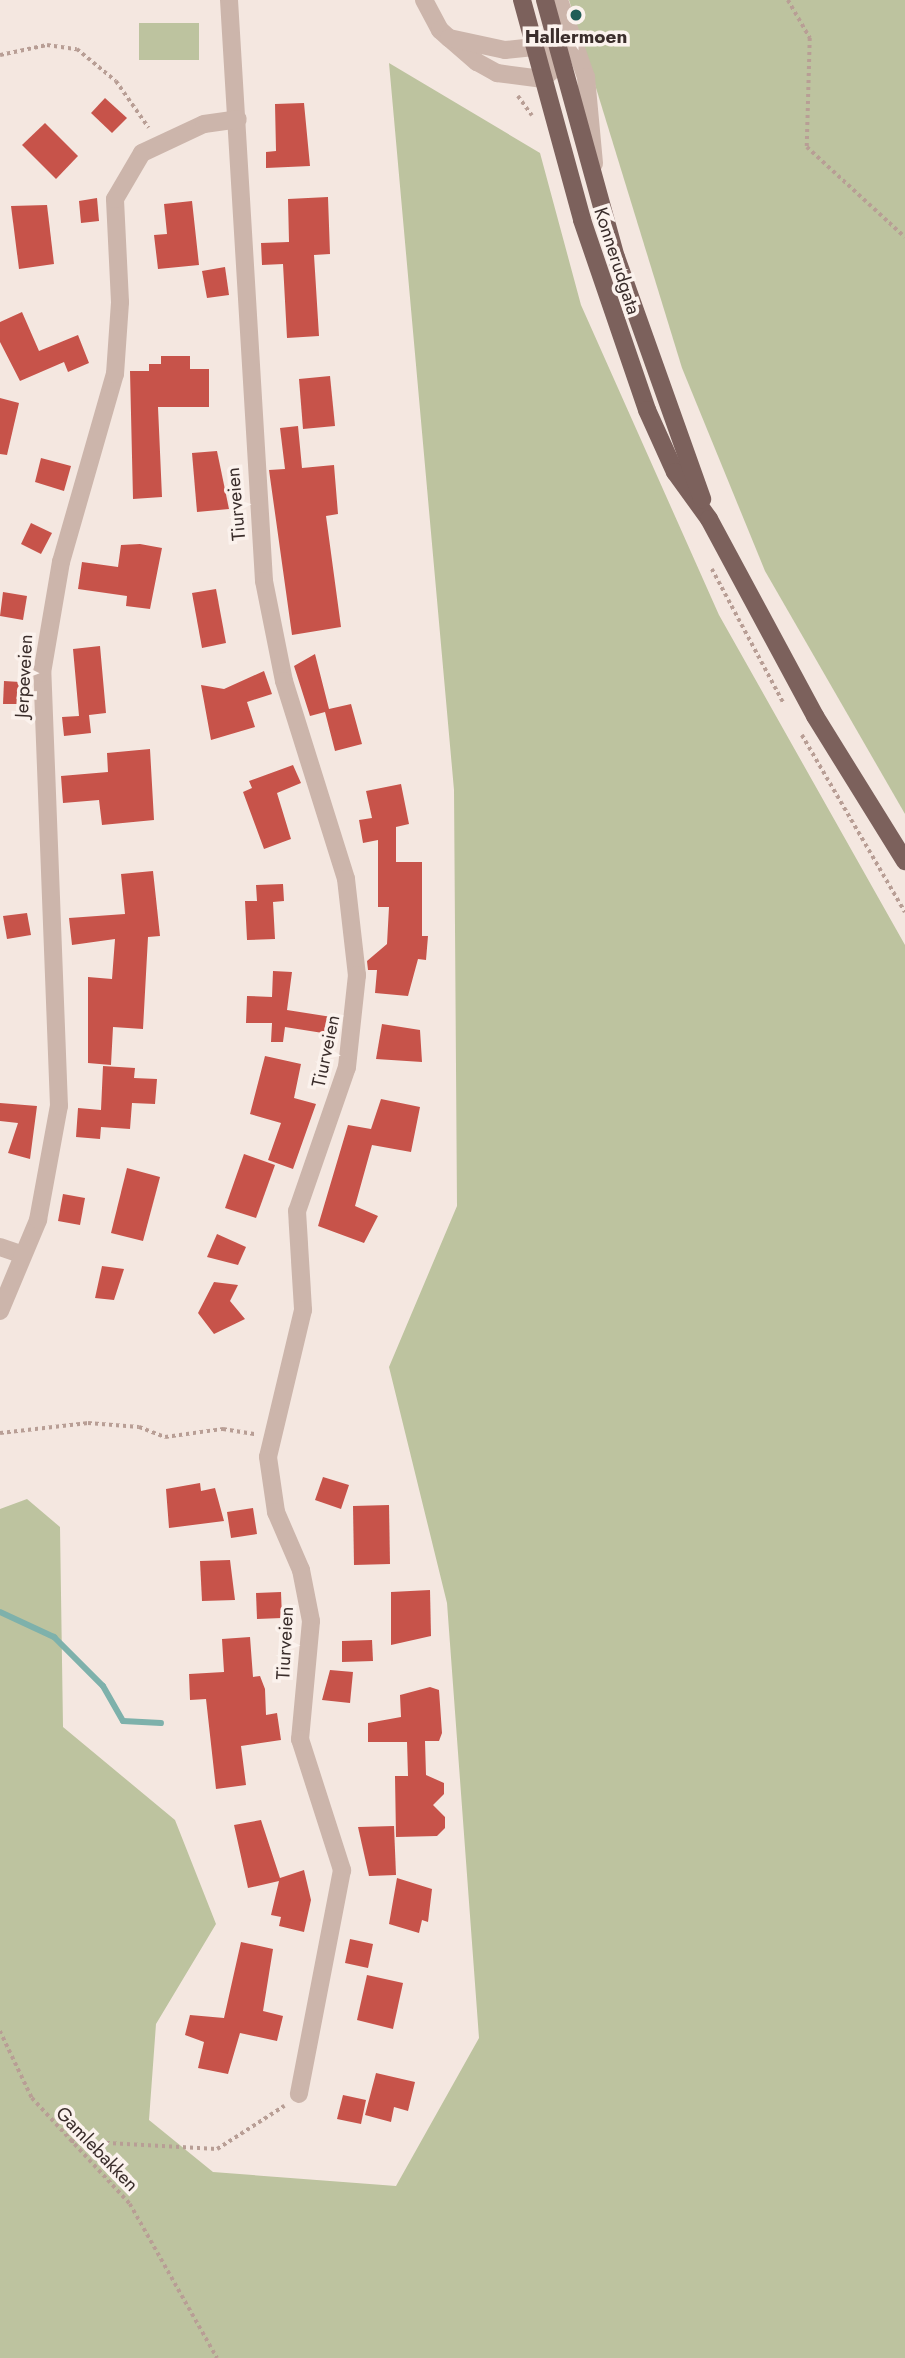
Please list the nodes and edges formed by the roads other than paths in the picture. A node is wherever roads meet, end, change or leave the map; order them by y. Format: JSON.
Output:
{"nodes":[{"id":1,"x":229,"y":0,"type":"edge"},
{"id":2,"x":424,"y":0,"type":"edge"},
{"id":3,"x":522,"y":0,"type":"edge"},
{"id":4,"x":545,"y":0,"type":"edge"},
{"id":5,"x":559,"y":0,"type":"edge"},
{"id":6,"x":449,"y":38,"type":"junction"},
{"id":7,"x":534,"y":47,"type":"junction"},
{"id":8,"x":561,"y":63,"type":"junction"},
{"id":9,"x":542,"y":79,"type":"junction"},
{"id":10,"x":238,"y":119,"type":"junction"},
{"id":11,"x":594,"y":182,"type":"junction"},
{"id":12,"x":709,"y":519,"type":"junction"},
{"id":13,"x":905,"y":861,"type":"edge"},
{"id":14,"x":0,"y":1247,"type":"edge"},
{"id":15,"x":23,"y":1255,"type":"junction"},
{"id":16,"x":0,"y":1311,"type":"edge"},
{"id":17,"x":299,"y":2094,"type":"road end"}],
"edges":[{"from":1,"to":10,"type":"street","name":"Tiurveien"},
{"from":2,"to":6,"type":"street"},
{"from":3,"to":7,"type":"main road","name":"Konnerudgata"},
{"from":4,"to":8,"type":"main road","name":"Konnerudgata"},
{"from":5,"to":11,"type":"street"},
{"from":6,"to":7,"type":"street"},
{"from":6,"to":9,"type":"street"},
{"from":7,"to":8,"type":"street"},
{"from":7,"to":9,"type":"main road","name":"Konnerudgata"},
{"from":8,"to":9,"type":"street"},
{"from":8,"to":11,"type":"main road","name":"Konnerudgata"},
{"from":9,"to":12,"type":"main road","name":"Konnerudgata"},
{"from":10,"to":15,"type":"street","name":"Jerpeveien"},
{"from":10,"to":17,"type":"street","name":"Tiurveien"},
{"from":11,"to":12,"type":"main road","name":"Konnerudgata"},
{"from":12,"to":13,"type":"main road","name":"Konnerudgata"},
{"from":14,"to":15,"type":"street"},
{"from":15,"to":16,"type":"street","name":"Jerpeveien"}]}
